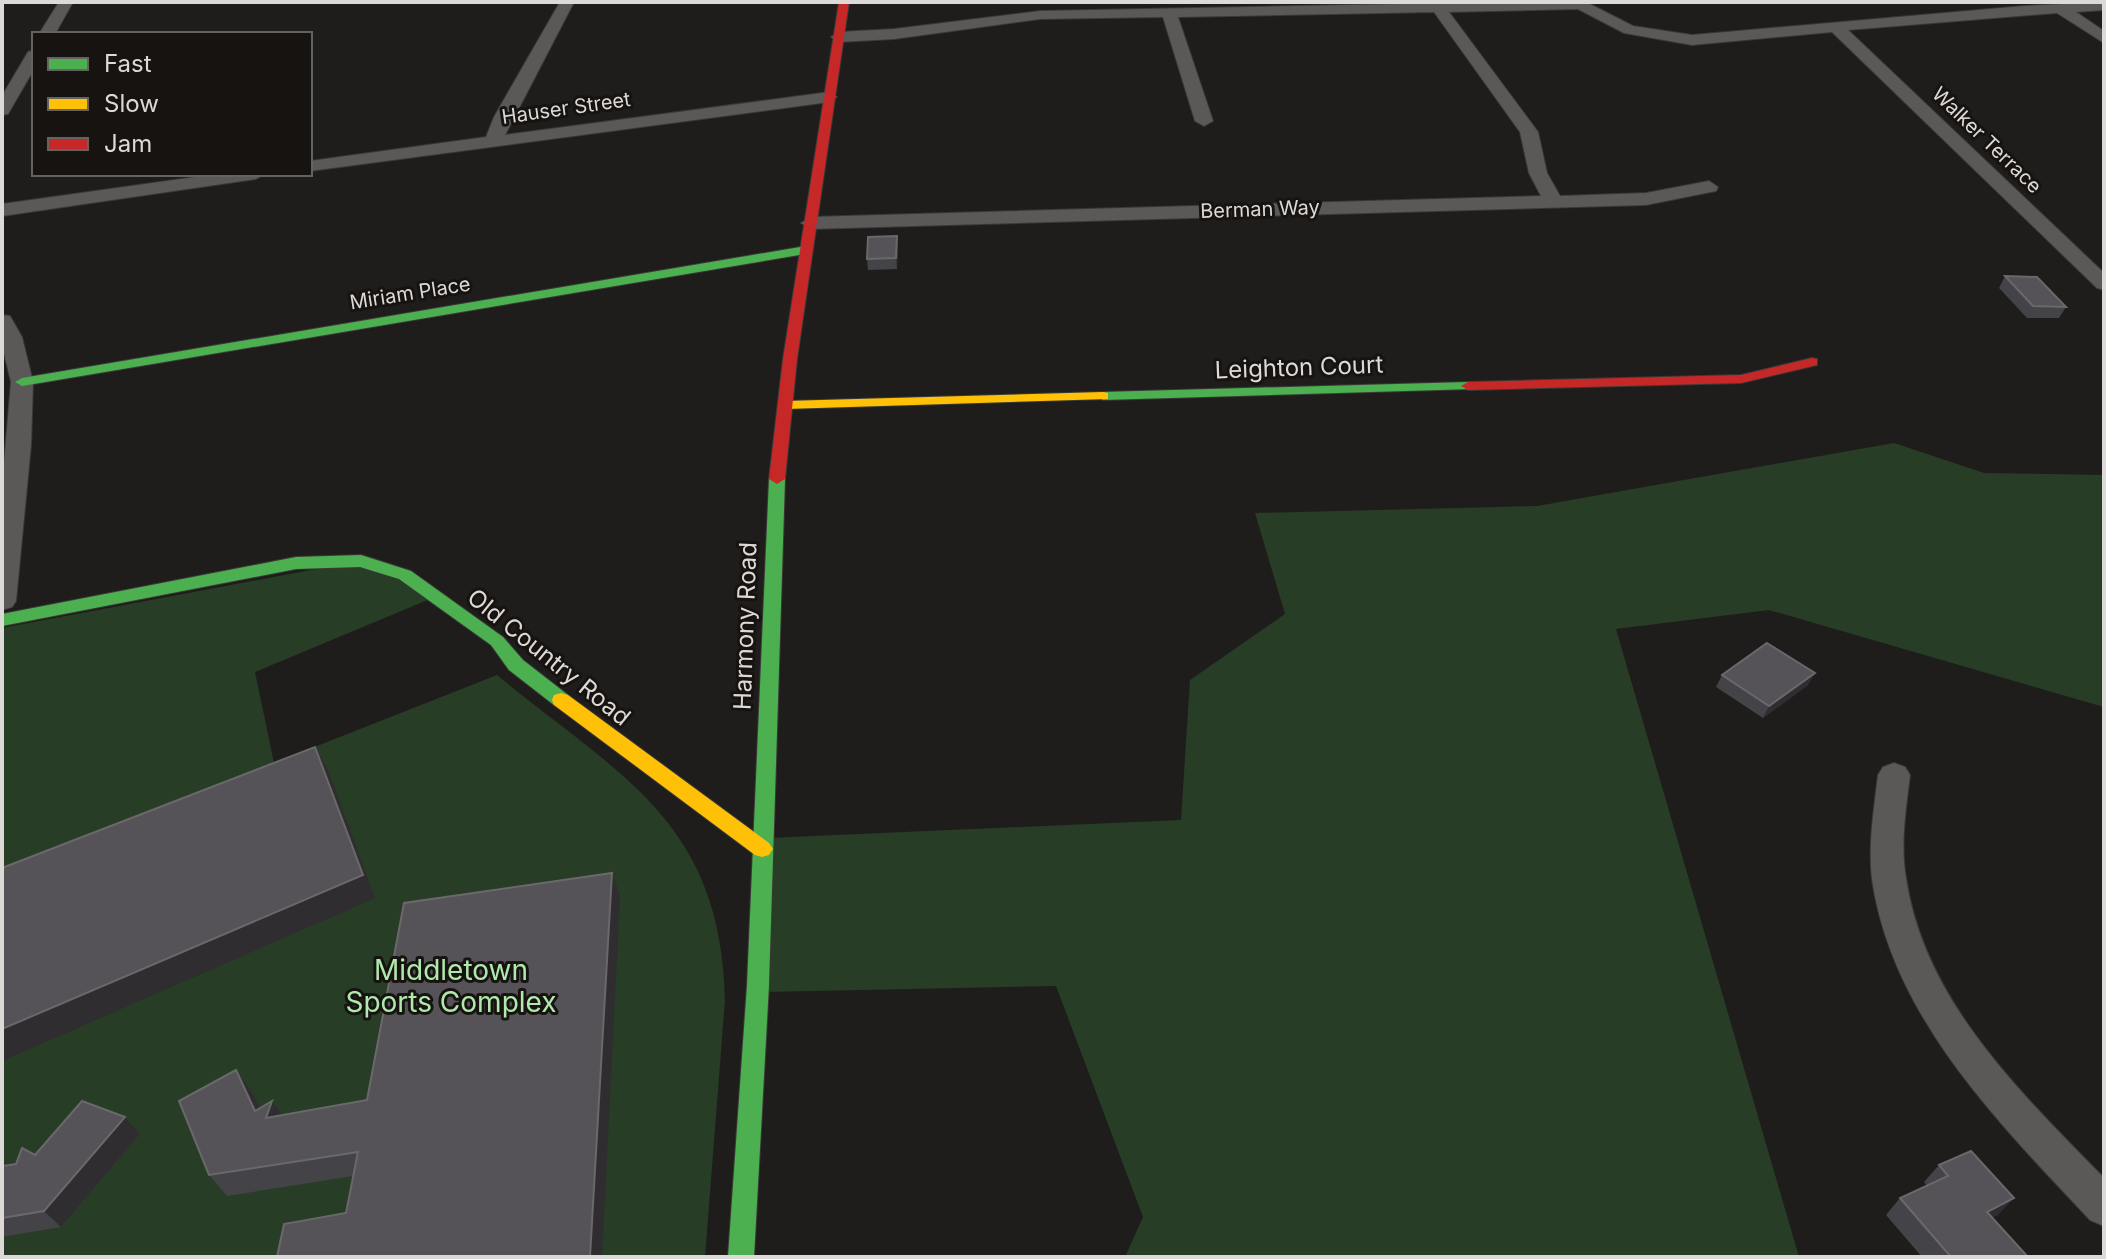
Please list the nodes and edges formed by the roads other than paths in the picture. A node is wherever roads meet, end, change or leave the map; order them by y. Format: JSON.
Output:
{"nodes":[{"id":1,"x":66,"y":2,"type":"edge"},
{"id":2,"x":567,"y":2,"type":"edge"},
{"id":3,"x":844,"y":2,"type":"edge"},
{"id":4,"x":1577,"y":4,"type":"edge"},
{"id":5,"x":2104,"y":6,"type":"edge"},
{"id":6,"x":1438,"y":7,"type":"junction"},
{"id":7,"x":2060,"y":8,"type":"junction"},
{"id":8,"x":1169,"y":13,"type":"junction"},
{"id":9,"x":1838,"y":29,"type":"junction"},
{"id":10,"x":48,"y":32,"type":"edge"},
{"id":11,"x":839,"y":37,"type":"junction"},
{"id":12,"x":2104,"y":38,"type":"edge"},
{"id":13,"x":30,"y":71,"type":"edge"},
{"id":14,"x":829,"y":97,"type":"junction"},
{"id":15,"x":2,"y":110,"type":"edge"},
{"id":16,"x":1204,"y":121,"type":"dead end"},
{"id":17,"x":494,"y":140,"type":"junction"},
{"id":18,"x":312,"y":166,"type":"edge"},
{"id":19,"x":242,"y":176,"type":"edge"},
{"id":20,"x":1709,"y":187,"type":"dead end"},
{"id":21,"x":1553,"y":201,"type":"junction"},
{"id":22,"x":2,"y":210,"type":"edge"},
{"id":23,"x":811,"y":223,"type":"junction"},
{"id":24,"x":806,"y":250,"type":"junction"},
{"id":25,"x":2104,"y":284,"type":"edge"},
{"id":26,"x":2,"y":321,"type":"edge"},
{"id":27,"x":1812,"y":362,"type":"dead end"},
{"id":28,"x":22,"y":382,"type":"junction"},
{"id":29,"x":785,"y":405,"type":"junction"},
{"id":30,"x":2,"y":601,"type":"edge"},
{"id":31,"x":2,"y":620,"type":"edge"},
{"id":32,"x":1894,"y":775,"type":"dead end"},
{"id":33,"x":762,"y":849,"type":"junction"},
{"id":34,"x":2104,"y":1206,"type":"edge"},
{"id":35,"x":741,"y":1257,"type":"edge"}],
"edges":[{"from":1,"to":10,"type":"street"},
{"from":2,"to":17,"type":"street"},
{"from":3,"to":11,"type":"street","name":"Harmony Road"},
{"from":4,"to":6,"type":"street"},
{"from":4,"to":9,"type":"street"},
{"from":5,"to":7,"type":"street"},
{"from":6,"to":8,"type":"street"},
{"from":6,"to":21,"type":"street"},
{"from":7,"to":9,"type":"street"},
{"from":7,"to":12,"type":"street"},
{"from":8,"to":11,"type":"street"},
{"from":8,"to":16,"type":"street"},
{"from":9,"to":25,"type":"street","name":"Walker Terrace"},
{"from":11,"to":14,"type":"street","name":"Harmony Road"},
{"from":13,"to":15,"type":"street"},
{"from":14,"to":17,"type":"street","name":"Hauser Street"},
{"from":14,"to":23,"type":"street","name":"Harmony Road"},
{"from":17,"to":18,"type":"street","name":"Hauser Street"},
{"from":19,"to":22,"type":"street"},
{"from":20,"to":21,"type":"street","name":"Berman Way"},
{"from":21,"to":23,"type":"street","name":"Berman Way"},
{"from":23,"to":24,"type":"street","name":"Harmony Road"},
{"from":24,"to":28,"type":"street","name":"Miriam Place"},
{"from":24,"to":29,"type":"street","name":"Harmony Road"},
{"from":26,"to":28,"type":"street"},
{"from":27,"to":29,"type":"street","name":"Leighton Court"},
{"from":28,"to":30,"type":"street"},
{"from":29,"to":33,"type":"street","name":"Harmony Road"},
{"from":31,"to":33,"type":"street","name":"Old Country Road"},
{"from":32,"to":34,"type":"street"},
{"from":33,"to":35,"type":"street","name":"Harmony Road"}]}
